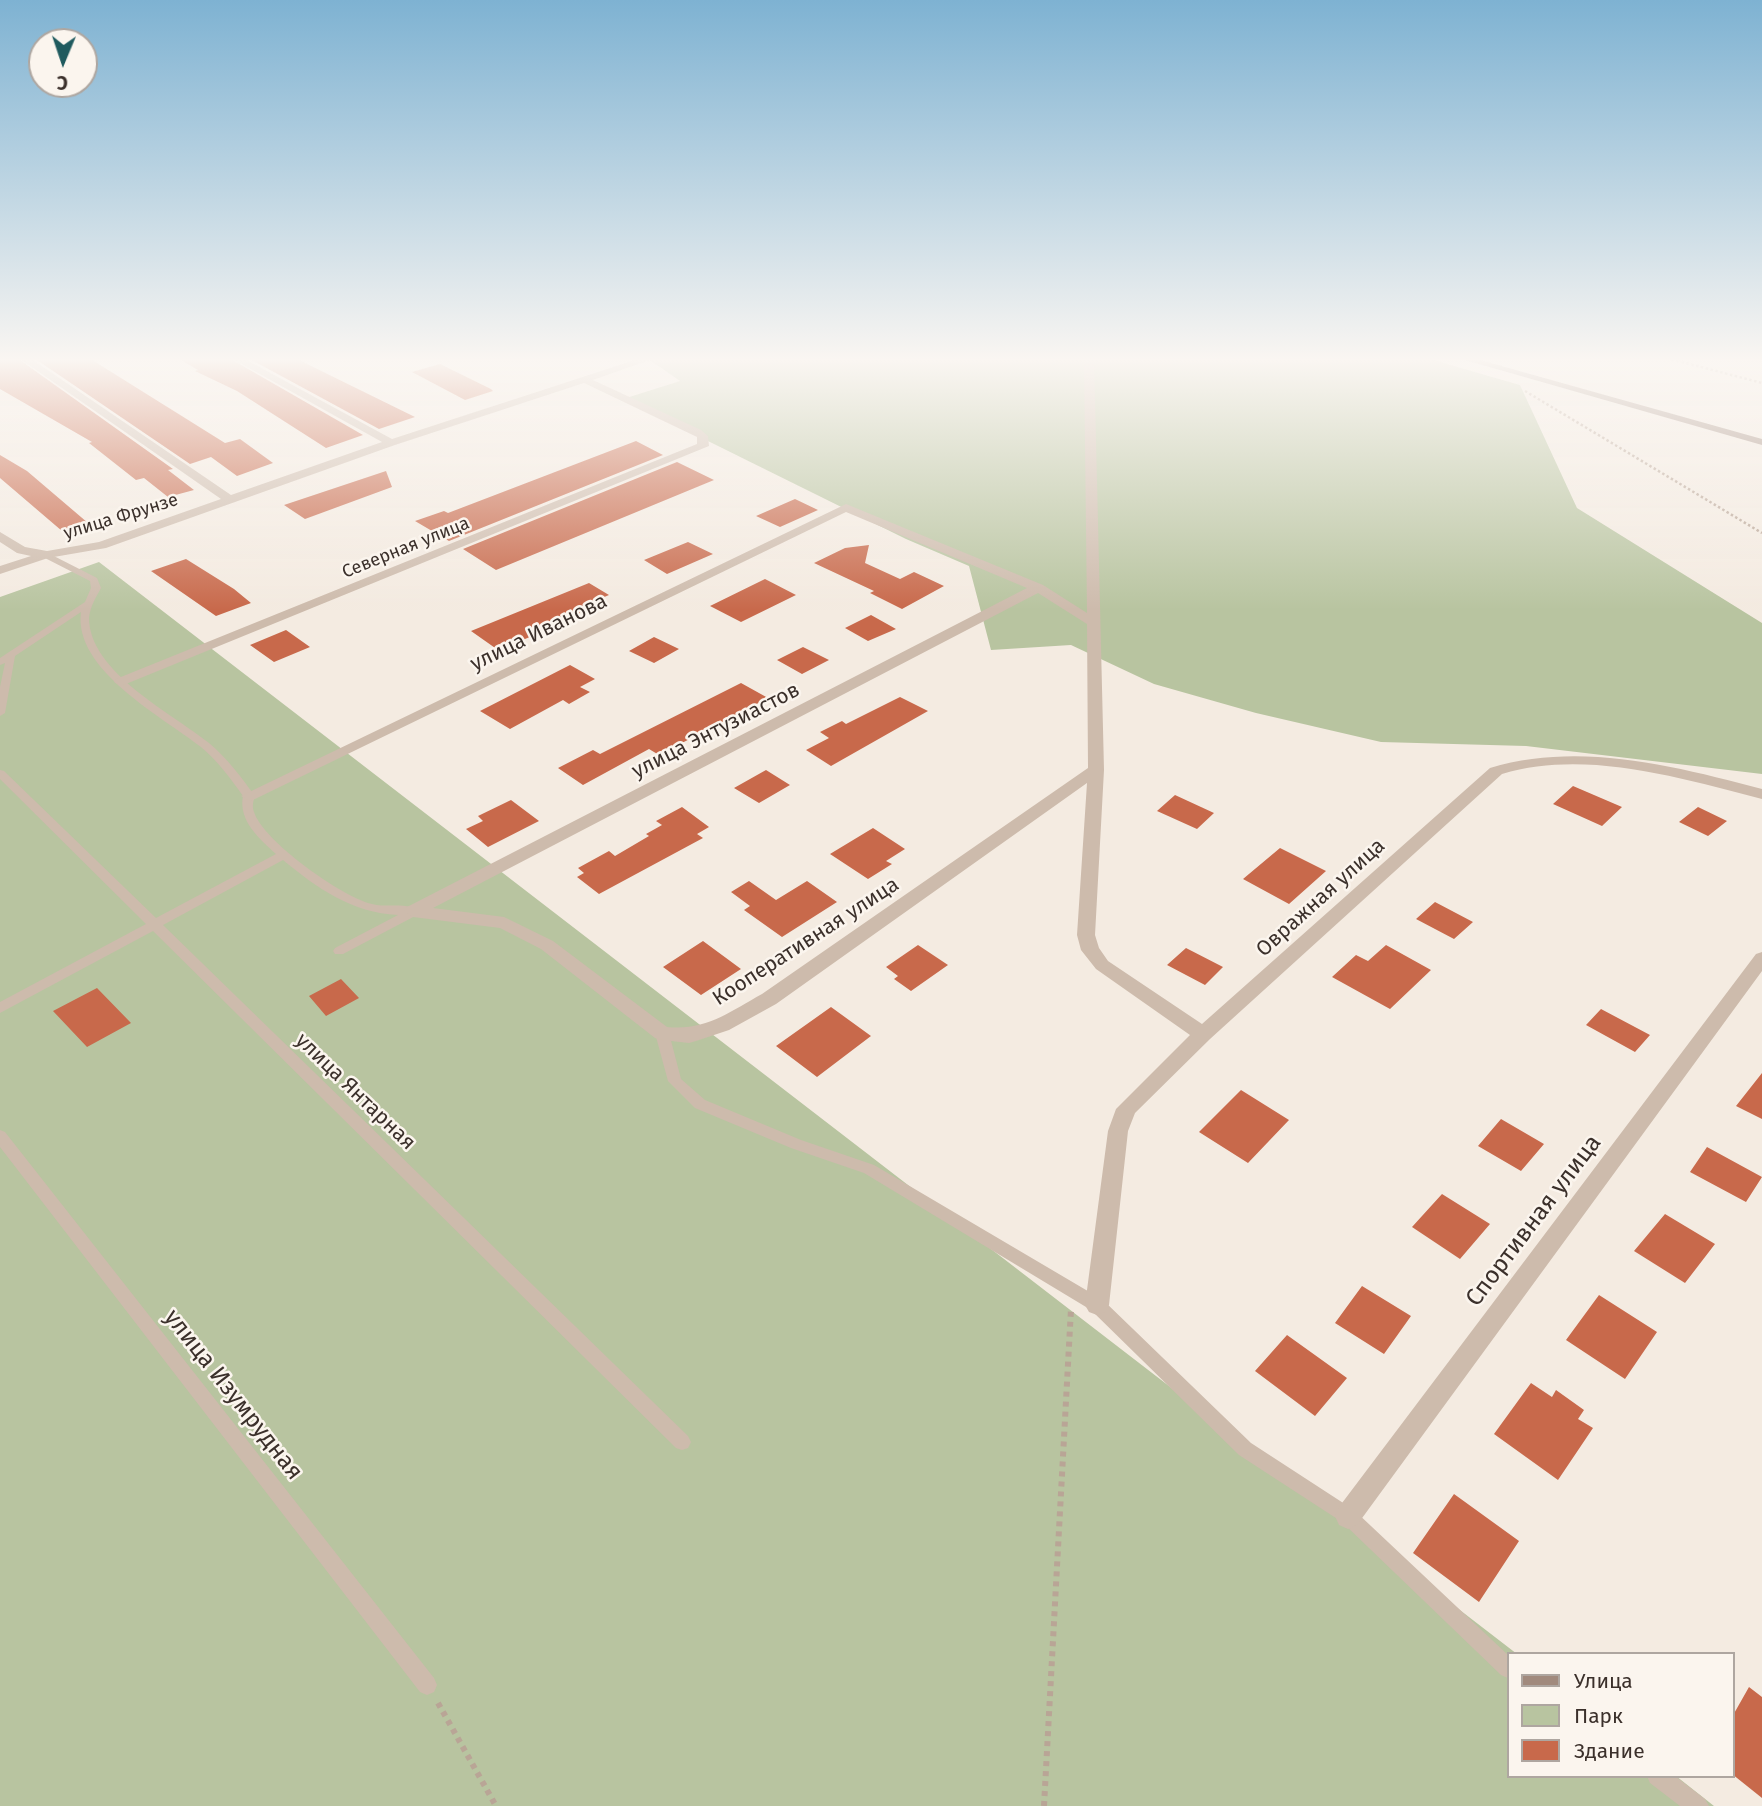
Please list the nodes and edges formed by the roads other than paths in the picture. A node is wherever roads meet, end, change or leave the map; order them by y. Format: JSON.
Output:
{"nodes":[{"id":1,"x":146,"y":442,"type":"edge"},
{"id":2,"x":703,"y":442,"type":"edge"},
{"id":3,"x":1091,"y":442,"type":"edge"},
{"id":4,"x":391,"y":443,"type":"edge"},
{"id":5,"x":230,"y":500,"type":"junction"},
{"id":6,"x":0,"y":536,"type":"edge"},
{"id":7,"x":46,"y":555,"type":"junction"},
{"id":8,"x":0,"y":570,"type":"edge"},
{"id":9,"x":1038,"y":588,"type":"junction"},
{"id":10,"x":88,"y":604,"type":"junction"},
{"id":11,"x":1094,"y":623,"type":"junction"},
{"id":12,"x":11,"y":657,"type":"junction"},
{"id":13,"x":0,"y":662,"type":"edge"},
{"id":14,"x":121,"y":682,"type":"junction"},
{"id":15,"x":0,"y":713,"type":"edge"},
{"id":16,"x":1096,"y":770,"type":"junction"},
{"id":17,"x":0,"y":773,"type":"edge"},
{"id":18,"x":1762,"y":794,"type":"edge"},
{"id":19,"x":249,"y":796,"type":"junction"},
{"id":20,"x":285,"y":854,"type":"junction"},
{"id":21,"x":413,"y":911,"type":"junction"},
{"id":22,"x":154,"y":924,"type":"junction"},
{"id":23,"x":339,"y":951,"type":"dead end"},
{"id":24,"x":1762,"y":958,"type":"edge"},
{"id":25,"x":0,"y":1007,"type":"edge"},
{"id":26,"x":662,"y":1033,"type":"junction"},
{"id":27,"x":1203,"y":1034,"type":"junction"},
{"id":28,"x":0,"y":1136,"type":"edge"},
{"id":29,"x":1097,"y":1305,"type":"junction"},
{"id":30,"x":682,"y":1442,"type":"dead end"},
{"id":31,"x":1348,"y":1516,"type":"junction"},
{"id":32,"x":1506,"y":1666,"type":"edge"},
{"id":33,"x":427,"y":1685,"type":"road end"},
{"id":34,"x":1660,"y":1778,"type":"edge"},
{"id":35,"x":1698,"y":1806,"type":"edge"}],
"edges":[{"from":1,"to":5,"type":"street"},
{"from":2,"to":14,"type":"street","name":"Северная улица"},
{"from":3,"to":11,"type":"street"},
{"from":4,"to":5,"type":"street","name":"улица Фрунзе"},
{"from":5,"to":7,"type":"street","name":"улица Фрунзе"},
{"from":6,"to":7,"type":"street"},
{"from":7,"to":8,"type":"street","name":"улица Фрунзе"},
{"from":7,"to":10,"type":"lane"},
{"from":9,"to":11,"type":"street"},
{"from":9,"to":19,"type":"street","name":"улица Иванова"},
{"from":9,"to":21,"type":"street","name":"улица Энтузиастов"},
{"from":10,"to":12,"type":"lane"},
{"from":10,"to":14,"type":"lane"},
{"from":11,"to":16,"type":"street"},
{"from":12,"to":13,"type":"lane"},
{"from":12,"to":15,"type":"lane"},
{"from":14,"to":19,"type":"lane"},
{"from":16,"to":26,"type":"street","name":"Кооперативная улица"},
{"from":16,"to":27,"type":"street"},
{"from":17,"to":22,"type":"lane","name":"улица Янтарная"},
{"from":18,"to":27,"type":"street","name":"Овражная улица"},
{"from":19,"to":20,"type":"lane"},
{"from":20,"to":21,"type":"lane"},
{"from":20,"to":22,"type":"lane"},
{"from":21,"to":23,"type":"lane"},
{"from":21,"to":26,"type":"street"},
{"from":22,"to":25,"type":"lane"},
{"from":22,"to":30,"type":"lane","name":"улица Янтарная"},
{"from":24,"to":31,"type":"street","name":"Спортивная улица"},
{"from":26,"to":29,"type":"lane"},
{"from":27,"to":29,"type":"street","name":"Овражная улица"},
{"from":28,"to":33,"type":"lane","name":"улица Изумрудная"},
{"from":29,"to":31,"type":"lane"},
{"from":31,"to":32,"type":"lane"},
{"from":34,"to":35,"type":"lane"}]}
